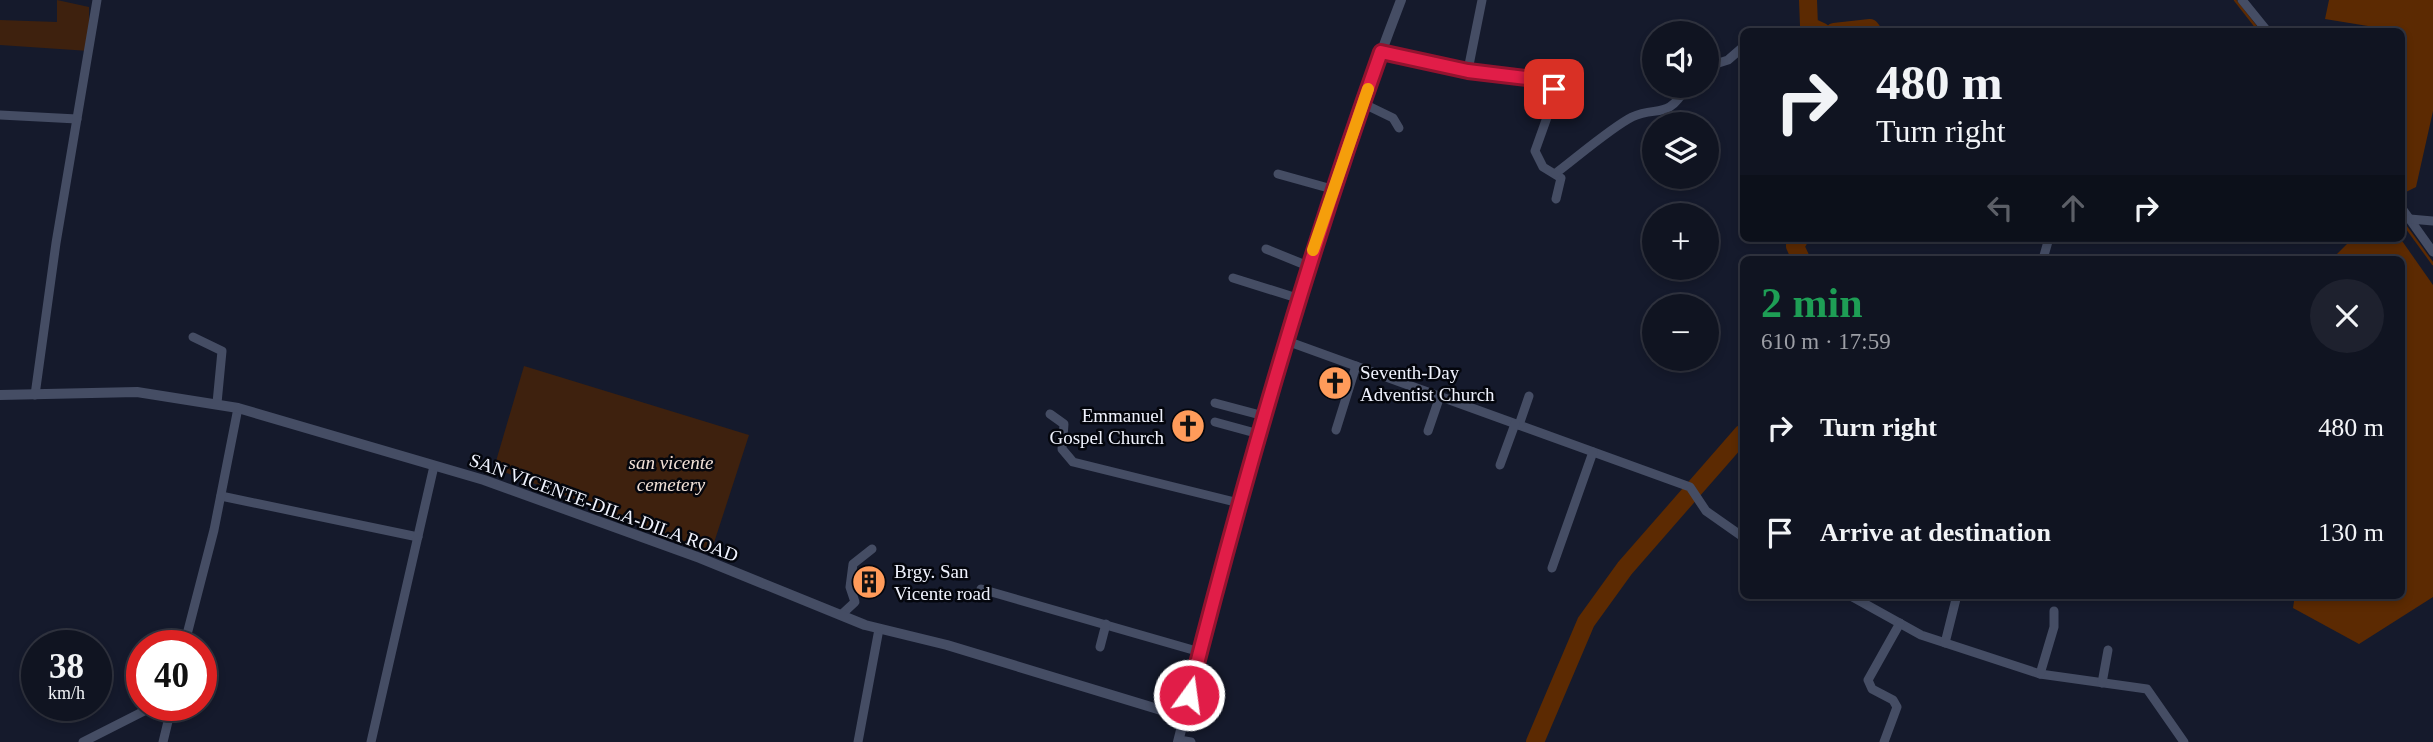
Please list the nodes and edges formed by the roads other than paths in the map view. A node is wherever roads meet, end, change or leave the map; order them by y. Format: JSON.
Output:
{"nodes":[{"id":1,"x":97,"y":0,"type":"edge"},
{"id":2,"x":1401,"y":0,"type":"edge"},
{"id":3,"x":1482,"y":0,"type":"edge"},
{"id":4,"x":2242,"y":0,"type":"edge"},
{"id":5,"x":2265,"y":28,"type":"edge"},
{"id":6,"x":1740,"y":50,"type":"edge"},
{"id":7,"x":1381,"y":52,"type":"junction"},
{"id":8,"x":1719,"y":63,"type":"edge"},
{"id":9,"x":1468,"y":71,"type":"junction"},
{"id":10,"x":1679,"y":98,"type":"edge"},
{"id":11,"x":1362,"y":103,"type":"junction"},
{"id":12,"x":0,"y":116,"type":"edge"},
{"id":13,"x":77,"y":119,"type":"junction"},
{"id":14,"x":1399,"y":128,"type":"dead end"},
{"id":15,"x":1556,"y":173,"type":"junction"},
{"id":16,"x":1278,"y":174,"type":"dead end"},
{"id":17,"x":1332,"y":189,"type":"junction"},
{"id":18,"x":1556,"y":200,"type":"dead end"},
{"id":19,"x":2405,"y":212,"type":"edge"},
{"id":20,"x":2410,"y":219,"type":"junction"},
{"id":21,"x":2433,"y":221,"type":"edge"},
{"id":22,"x":1266,"y":249,"type":"dead end"},
{"id":23,"x":2433,"y":252,"type":"edge"},
{"id":24,"x":1307,"y":266,"type":"junction"},
{"id":25,"x":1233,"y":278,"type":"dead end"},
{"id":26,"x":1297,"y":298,"type":"junction"},
{"id":27,"x":193,"y":337,"type":"dead end"},
{"id":28,"x":1284,"y":340,"type":"junction"},
{"id":29,"x":1356,"y":366,"type":"junction"},
{"id":30,"x":0,"y":395,"type":"edge"},
{"id":31,"x":35,"y":395,"type":"junction"},
{"id":32,"x":1440,"y":396,"type":"junction"},
{"id":33,"x":1529,"y":396,"type":"dead end"},
{"id":34,"x":218,"y":403,"type":"junction"},
{"id":35,"x":1215,"y":403,"type":"dead end"},
{"id":36,"x":238,"y":408,"type":"junction"},
{"id":37,"x":1050,"y":414,"type":"dead end"},
{"id":38,"x":1264,"y":416,"type":"junction"},
{"id":39,"x":1215,"y":422,"type":"dead end"},
{"id":40,"x":1517,"y":424,"type":"junction"},
{"id":41,"x":1336,"y":430,"type":"dead end"},
{"id":42,"x":1428,"y":430,"type":"dead end"},
{"id":43,"x":1259,"y":434,"type":"junction"},
{"id":44,"x":1593,"y":452,"type":"junction"},
{"id":45,"x":1500,"y":465,"type":"dead end"},
{"id":46,"x":434,"y":466,"type":"junction"},
{"id":47,"x":220,"y":496,"type":"junction"},
{"id":48,"x":1239,"y":503,"type":"junction"},
{"id":49,"x":1740,"y":535,"type":"edge"},
{"id":50,"x":418,"y":537,"type":"junction"},
{"id":51,"x":872,"y":549,"type":"dead end"},
{"id":52,"x":1552,"y":568,"type":"dead end"},
{"id":53,"x":981,"y":589,"type":"dead end"},
{"id":54,"x":1856,"y":599,"type":"edge"},
{"id":55,"x":1956,"y":599,"type":"edge"},
{"id":56,"x":2053,"y":611,"type":"dead end"},
{"id":57,"x":841,"y":615,"type":"junction"},
{"id":58,"x":1900,"y":623,"type":"junction"},
{"id":59,"x":1106,"y":624,"type":"junction"},
{"id":60,"x":879,"y":629,"type":"junction"},
{"id":61,"x":188,"y":630,"type":"edge"},
{"id":62,"x":1945,"y":643,"type":"junction"},
{"id":63,"x":1100,"y":647,"type":"dead end"},
{"id":64,"x":2108,"y":650,"type":"dead end"},
{"id":65,"x":1200,"y":652,"type":"junction"},
{"id":66,"x":2040,"y":674,"type":"junction"},
{"id":67,"x":2102,"y":683,"type":"junction"},
{"id":68,"x":1184,"y":717,"type":"junction"},
{"id":69,"x":126,"y":720,"type":"edge"},
{"id":70,"x":168,"y":721,"type":"edge"},
{"id":71,"x":1178,"y":741,"type":"edge"},
{"id":72,"x":83,"y":742,"type":"edge"},
{"id":73,"x":163,"y":742,"type":"edge"},
{"id":74,"x":371,"y":742,"type":"edge"},
{"id":75,"x":858,"y":742,"type":"edge"},
{"id":76,"x":1191,"y":742,"type":"edge"},
{"id":77,"x":1884,"y":742,"type":"edge"},
{"id":78,"x":2184,"y":742,"type":"edge"}],
"edges":[{"from":1,"to":13,"type":"street"},
{"from":2,"to":7,"type":"street"},
{"from":3,"to":9,"type":"street"},
{"from":4,"to":5,"type":"street"},
{"from":6,"to":8,"type":"street"},
{"from":7,"to":9,"type":"street"},
{"from":7,"to":11,"type":"street"},
{"from":9,"to":15,"type":"street"},
{"from":10,"to":15,"type":"street"},
{"from":11,"to":14,"type":"street"},
{"from":11,"to":17,"type":"street"},
{"from":12,"to":13,"type":"street"},
{"from":13,"to":31,"type":"street"},
{"from":15,"to":18,"type":"street"},
{"from":16,"to":17,"type":"street"},
{"from":17,"to":24,"type":"street"},
{"from":19,"to":20,"type":"street"},
{"from":20,"to":21,"type":"street"},
{"from":20,"to":23,"type":"street"},
{"from":22,"to":24,"type":"street"},
{"from":24,"to":26,"type":"street"},
{"from":25,"to":26,"type":"street"},
{"from":26,"to":28,"type":"street"},
{"from":27,"to":34,"type":"street"},
{"from":28,"to":29,"type":"street"},
{"from":28,"to":38,"type":"street"},
{"from":29,"to":32,"type":"street"},
{"from":29,"to":41,"type":"street"},
{"from":30,"to":31,"type":"street","name":"SAN VICENTE-DILA-DILA ROAD"},
{"from":31,"to":34,"type":"street","name":"SAN VICENTE-DILA-DILA ROAD"},
{"from":32,"to":40,"type":"street"},
{"from":32,"to":42,"type":"street"},
{"from":33,"to":40,"type":"street"},
{"from":34,"to":36,"type":"street","name":"SAN VICENTE-DILA-DILA ROAD"},
{"from":35,"to":38,"type":"street"},
{"from":36,"to":46,"type":"street","name":"SAN VICENTE-DILA-DILA ROAD"},
{"from":36,"to":47,"type":"street"},
{"from":37,"to":48,"type":"street"},
{"from":38,"to":43,"type":"street"},
{"from":39,"to":43,"type":"street"},
{"from":40,"to":44,"type":"street"},
{"from":40,"to":45,"type":"street"},
{"from":43,"to":48,"type":"street"},
{"from":44,"to":49,"type":"street"},
{"from":44,"to":52,"type":"street"},
{"from":46,"to":50,"type":"street"},
{"from":46,"to":57,"type":"street","name":"SAN VICENTE-DILA-DILA ROAD"},
{"from":47,"to":50,"type":"street"},
{"from":47,"to":61,"type":"street"},
{"from":48,"to":65,"type":"street"},
{"from":50,"to":74,"type":"street"},
{"from":51,"to":57,"type":"street"},
{"from":53,"to":59,"type":"street"},
{"from":54,"to":58,"type":"street"},
{"from":55,"to":62,"type":"street"},
{"from":56,"to":66,"type":"street"},
{"from":57,"to":60,"type":"street","name":"SAN VICENTE-DILA-DILA ROAD"},
{"from":58,"to":62,"type":"street"},
{"from":58,"to":77,"type":"street"},
{"from":59,"to":63,"type":"street"},
{"from":59,"to":65,"type":"street"},
{"from":60,"to":68,"type":"street","name":"SAN VICENTE-DILA-DILA ROAD"},
{"from":60,"to":75,"type":"street"},
{"from":62,"to":66,"type":"street"},
{"from":64,"to":67,"type":"street"},
{"from":65,"to":68,"type":"street"},
{"from":66,"to":67,"type":"street"},
{"from":67,"to":78,"type":"street"},
{"from":68,"to":71,"type":"street"},
{"from":69,"to":72,"type":"street"},
{"from":70,"to":73,"type":"street"},
{"from":71,"to":76,"type":"street"}]}
